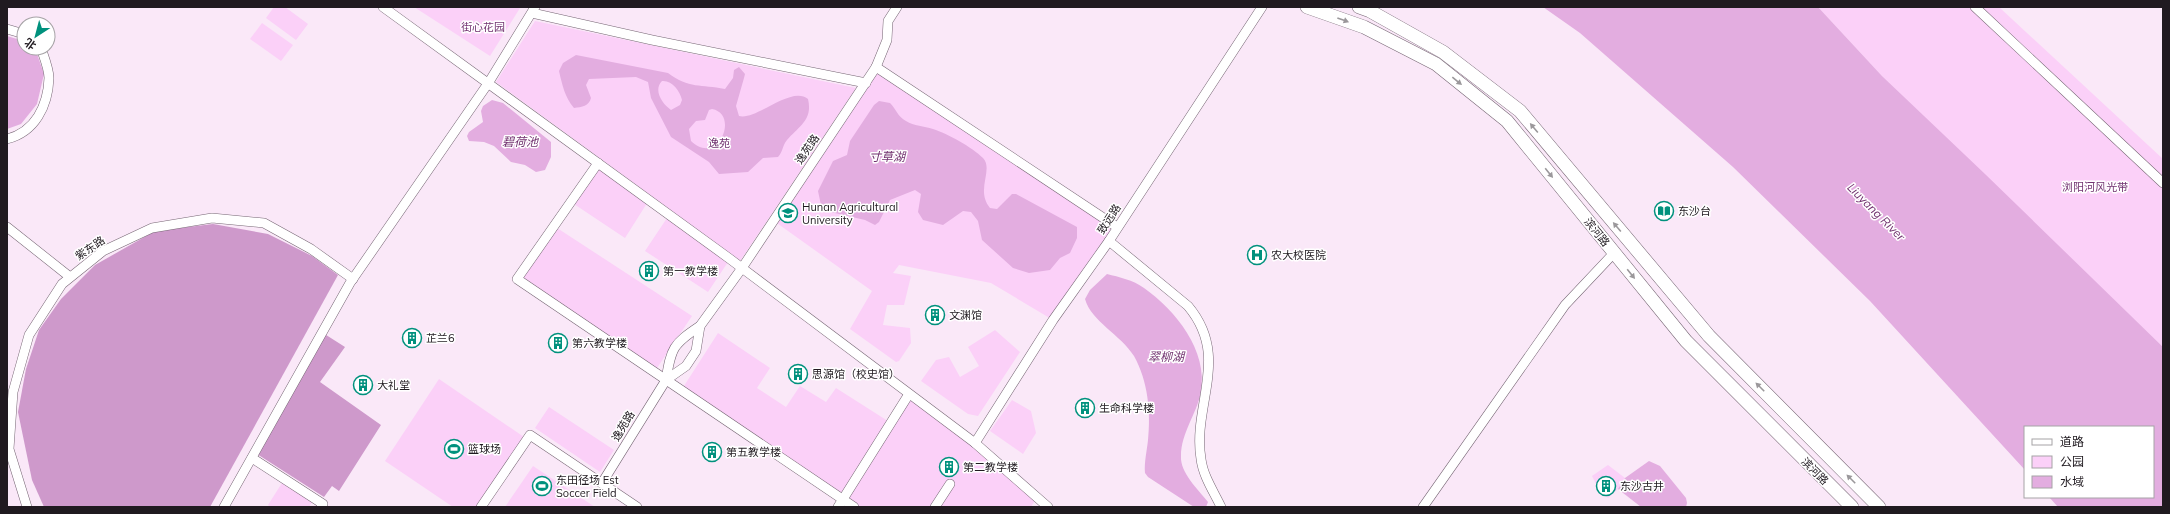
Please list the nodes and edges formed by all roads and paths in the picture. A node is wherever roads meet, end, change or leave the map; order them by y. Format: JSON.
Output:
{"nodes":[{"id":1,"x":382,"y":7,"type":"edge"},
{"id":2,"x":897,"y":7,"type":"edge"},
{"id":3,"x":1262,"y":7,"type":"edge"},
{"id":4,"x":1307,"y":7,"type":"edge"},
{"id":5,"x":1359,"y":7,"type":"edge"},
{"id":6,"x":1975,"y":7,"type":"edge"},
{"id":7,"x":534,"y":10,"type":"edge"},
{"id":8,"x":43,"y":56,"type":"edge"},
{"id":9,"x":876,"y":68,"type":"junction"},
{"id":10,"x":489,"y":82,"type":"junction"},
{"id":11,"x":866,"y":82,"type":"junction"},
{"id":12,"x":7,"y":139,"type":"edge"},
{"id":13,"x":598,"y":163,"type":"junction"},
{"id":14,"x":2163,"y":183,"type":"edge"},
{"id":15,"x":7,"y":227,"type":"edge"},
{"id":16,"x":1117,"y":227,"type":"junction"},
{"id":17,"x":1109,"y":241,"type":"junction"},
{"id":18,"x":1614,"y":253,"type":"junction"},
{"id":19,"x":742,"y":268,"type":"junction"},
{"id":20,"x":70,"y":277,"type":"junction"},
{"id":21,"x":353,"y":279,"type":"junction"},
{"id":22,"x":700,"y":326,"type":"junction"},
{"id":23,"x":666,"y":380,"type":"junction"},
{"id":24,"x":909,"y":394,"type":"junction"},
{"id":25,"x":975,"y":443,"type":"junction"},
{"id":26,"x":252,"y":458,"type":"junction"},
{"id":27,"x":602,"y":483,"type":"junction"},
{"id":28,"x":950,"y":484,"type":"dead end"},
{"id":29,"x":840,"y":503,"type":"edge"},
{"id":30,"x":27,"y":507,"type":"edge"},
{"id":31,"x":224,"y":507,"type":"edge"},
{"id":32,"x":321,"y":507,"type":"edge"},
{"id":33,"x":481,"y":507,"type":"edge"},
{"id":34,"x":637,"y":507,"type":"edge"},
{"id":35,"x":854,"y":507,"type":"edge"},
{"id":36,"x":935,"y":507,"type":"edge"},
{"id":37,"x":1048,"y":507,"type":"edge"},
{"id":38,"x":1221,"y":507,"type":"edge"},
{"id":39,"x":1423,"y":507,"type":"edge"},
{"id":40,"x":1852,"y":507,"type":"edge"},
{"id":41,"x":1879,"y":507,"type":"edge"}],
"edges":[{"from":1,"to":10,"type":"street"},
{"from":2,"to":9,"type":"street","name":"逸苑路"},
{"from":3,"to":16,"type":"street","name":"致远路"},
{"from":4,"to":18,"type":"main road","name":"滨河路","one_way":true},
{"from":41,"to":5,"type":"main road","name":"滨河路","one_way":true},
{"from":6,"to":14,"type":"street"},
{"from":7,"to":10,"type":"street"},
{"from":7,"to":11,"type":"street"},
{"from":8,"to":12,"type":"street"},
{"from":9,"to":11,"type":"street","name":"逸苑路"},
{"from":9,"to":16,"type":"street"},
{"from":10,"to":13,"type":"street"},
{"from":10,"to":21,"type":"street"},
{"from":11,"to":19,"type":"street","name":"逸苑路"},
{"from":13,"to":19,"type":"street"},
{"from":13,"to":23,"type":"street"},
{"from":15,"to":20,"type":"street"},
{"from":16,"to":17,"type":"street","name":"致远路"},
{"from":17,"to":25,"type":"street","name":"致远路"},
{"from":17,"to":38,"type":"street"},
{"from":18,"to":39,"type":"street"},
{"from":18,"to":40,"type":"main road","name":"滨河路","one_way":true},
{"from":19,"to":22,"type":"street","name":"逸苑路"},
{"from":19,"to":24,"type":"street"},
{"from":20,"to":21,"type":"street","name":"紫东路"},
{"from":20,"to":30,"type":"street","name":"紫东路"},
{"from":21,"to":26,"type":"street"},
{"from":22,"to":23,"type":"street","name":"逸苑路"},
{"from":22,"to":23,"type":"street"},
{"from":23,"to":27,"type":"street","name":"逸苑路"},
{"from":23,"to":29,"type":"street"},
{"from":24,"to":25,"type":"street"},
{"from":24,"to":29,"type":"street"},
{"from":25,"to":37,"type":"street"},
{"from":26,"to":31,"type":"street"},
{"from":26,"to":32,"type":"street"},
{"from":27,"to":33,"type":"street"},
{"from":27,"to":34,"type":"street"},
{"from":28,"to":36,"type":"street"},
{"from":29,"to":35,"type":"street"}]}
